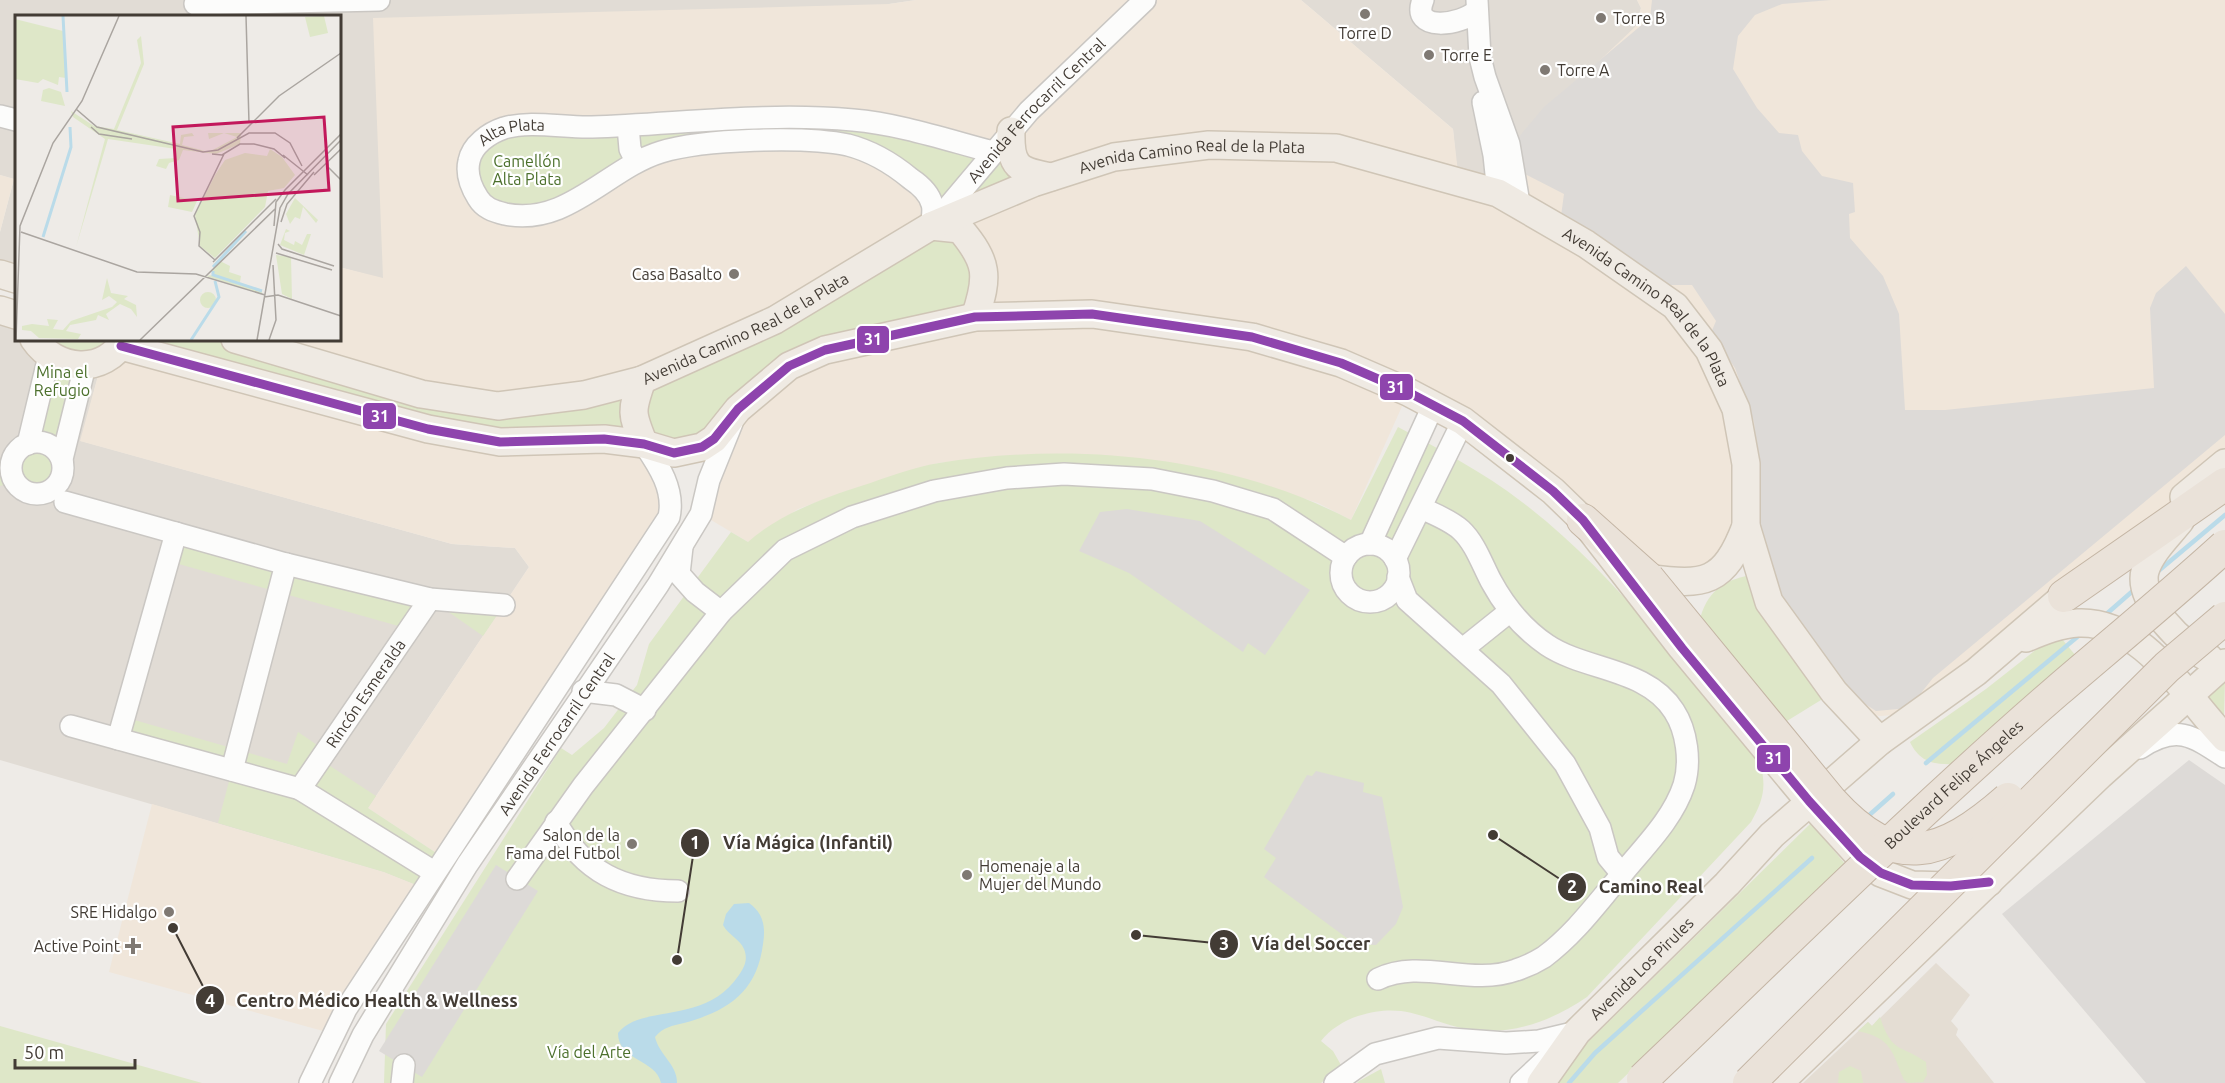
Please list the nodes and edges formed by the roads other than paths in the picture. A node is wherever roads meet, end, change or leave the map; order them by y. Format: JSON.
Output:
{"nodes":[{"id":1,"x":379,"y":0,"type":"edge"},
{"id":2,"x":1145,"y":0,"type":"edge"},
{"id":3,"x":1423,"y":0,"type":"edge"},
{"id":4,"x":195,"y":4,"type":"dead end"},
{"id":5,"x":1126,"y":9,"type":"edge"},
{"id":6,"x":1473,"y":10,"type":"edge"},
{"id":7,"x":0,"y":116,"type":"edge"},
{"id":8,"x":15,"y":120,"type":"edge"},
{"id":9,"x":628,"y":126,"type":"junction"},
{"id":10,"x":896,"y":127,"type":"junction"},
{"id":11,"x":1011,"y":131,"type":"junction"},
{"id":12,"x":993,"y":152,"type":"junction"},
{"id":13,"x":885,"y":159,"type":"junction"},
{"id":14,"x":636,"y":161,"type":"junction"},
{"id":15,"x":1051,"y":177,"type":"junction"},
{"id":16,"x":1508,"y":198,"type":"junction"},
{"id":17,"x":932,"y":226,"type":"junction"},
{"id":18,"x":0,"y":274,"type":"edge"},
{"id":19,"x":15,"y":279,"type":"edge"},
{"id":20,"x":0,"y":310,"type":"edge"},
{"id":21,"x":15,"y":315,"type":"edge"},
{"id":22,"x":975,"y":317,"type":"junction"},
{"id":23,"x":238,"y":340,"type":"edge"},
{"id":24,"x":123,"y":342,"type":"edge"},
{"id":25,"x":41,"y":348,"type":"edge"},
{"id":26,"x":84,"y":366,"type":"junction"},
{"id":27,"x":642,"y":380,"type":"junction"},
{"id":28,"x":1433,"y":406,"type":"junction"},
{"id":29,"x":738,"y":409,"type":"junction"},
{"id":30,"x":1463,"y":421,"type":"junction"},
{"id":31,"x":644,"y":444,"type":"junction"},
{"id":32,"x":14,"y":453,"type":"edge"},
{"id":33,"x":62,"y":459,"type":"junction"},
{"id":34,"x":2225,"y":463,"type":"edge"},
{"id":35,"x":7,"y":484,"type":"edge"},
{"id":36,"x":2225,"y":484,"type":"edge"},
{"id":37,"x":65,"y":502,"type":"dead end"},
{"id":38,"x":1421,"y":508,"type":"junction"},
{"id":39,"x":2188,"y":511,"type":"junction"},
{"id":40,"x":1583,"y":520,"type":"junction"},
{"id":41,"x":1746,"y":526,"type":"junction"},
{"id":42,"x":176,"y":533,"type":"junction"},
{"id":43,"x":1370,"y":544,"type":"junction"},
{"id":44,"x":2225,"y":546,"type":"edge"},
{"id":45,"x":682,"y":547,"type":"junction"},
{"id":46,"x":1346,"y":557,"type":"junction"},
{"id":47,"x":286,"y":564,"type":"junction"},
{"id":48,"x":1397,"y":568,"type":"junction"},
{"id":49,"x":1648,"y":578,"type":"junction"},
{"id":50,"x":2064,"y":596,"type":"junction"},
{"id":51,"x":430,"y":599,"type":"junction"},
{"id":52,"x":504,"y":605,"type":"dead end"},
{"id":53,"x":721,"y":612,"type":"junction"},
{"id":54,"x":1509,"y":612,"type":"junction"},
{"id":55,"x":2225,"y":618,"type":"edge"},
{"id":56,"x":2132,"y":640,"type":"junction"},
{"id":57,"x":2010,"y":643,"type":"junction"},
{"id":58,"x":1464,"y":648,"type":"junction"},
{"id":59,"x":2225,"y":663,"type":"edge"},
{"id":60,"x":583,"y":691,"type":"junction"},
{"id":61,"x":2188,"y":694,"type":"junction"},
{"id":62,"x":1848,"y":706,"type":"junction"},
{"id":63,"x":645,"y":710,"type":"junction"},
{"id":64,"x":1923,"y":713,"type":"junction"},
{"id":65,"x":2120,"y":714,"type":"junction"},
{"id":66,"x":71,"y":726,"type":"dead end"},
{"id":67,"x":2225,"y":738,"type":"edge"},
{"id":68,"x":118,"y":739,"type":"junction"},
{"id":69,"x":1880,"y":741,"type":"junction"},
{"id":70,"x":2123,"y":754,"type":"junction"},
{"id":71,"x":2225,"y":757,"type":"edge"},
{"id":72,"x":1780,"y":765,"type":"junction"},
{"id":73,"x":232,"y":770,"type":"junction"},
{"id":74,"x":2100,"y":776,"type":"junction"},
{"id":75,"x":300,"y":789,"type":"junction"},
{"id":76,"x":1809,"y":801,"type":"junction"},
{"id":77,"x":556,"y":822,"type":"junction"},
{"id":78,"x":1772,"y":835,"type":"junction"},
{"id":79,"x":434,"y":872,"type":"junction"},
{"id":80,"x":1622,"y":874,"type":"junction"},
{"id":81,"x":517,"y":879,"type":"dead end"},
{"id":82,"x":1989,"y":882,"type":"junction"},
{"id":83,"x":678,"y":891,"type":"dead end"},
{"id":84,"x":1378,"y":979,"type":"dead end"},
{"id":85,"x":1577,"y":1032,"type":"junction"},
{"id":86,"x":310,"y":1083,"type":"edge"},
{"id":87,"x":340,"y":1083,"type":"edge"},
{"id":88,"x":1335,"y":1083,"type":"edge"},
{"id":89,"x":1521,"y":1083,"type":"edge"},
{"id":90,"x":1541,"y":1083,"type":"edge"},
{"id":91,"x":1638,"y":1083,"type":"edge"},
{"id":92,"x":1749,"y":1083,"type":"edge"},
{"id":93,"x":1779,"y":1083,"type":"edge"}],
"edges":[{"from":1,"to":4,"type":"street"},
{"from":2,"to":5,"type":"street","name":"Avenida Ferrocarril Central"},
{"from":3,"to":6,"type":"street"},
{"from":5,"to":11,"type":"street","name":"Avenida Ferrocarril Central"},
{"from":6,"to":16,"type":"street"},
{"from":7,"to":8,"type":"street"},
{"from":9,"to":10,"type":"street","name":"Alta Plata"},
{"from":9,"to":14,"type":"street"},
{"from":9,"to":14,"type":"street","name":"Alta Plata"},
{"from":10,"to":12,"type":"street","name":"Alta Plata"},
{"from":10,"to":13,"type":"street"},
{"from":11,"to":12,"type":"street","name":"Avenida Ferrocarril Central"},
{"from":11,"to":15,"type":"main road"},
{"from":12,"to":17,"type":"street","name":"Avenida Ferrocarril Central"},
{"from":13,"to":14,"type":"street","name":"Alta Plata"},
{"from":13,"to":17,"type":"street","name":"Alta Plata"},
{"from":15,"to":16,"type":"main road","name":"Avenida Camino Real de la Plata"},
{"from":15,"to":17,"type":"main road","name":"Avenida Camino Real de la Plata"},
{"from":16,"to":41,"type":"main road","name":"Avenida Camino Real de la Plata"},
{"from":17,"to":22,"type":"main road"},
{"from":17,"to":27,"type":"main road","name":"Avenida Camino Real de la Plata"},
{"from":18,"to":19,"type":"main road"},
{"from":20,"to":21,"type":"main road"},
{"from":22,"to":28,"type":"main road"},
{"from":22,"to":29,"type":"main road"},
{"from":23,"to":27,"type":"main road","name":"Avenida Camino Real de la Plata"},
{"from":24,"to":26,"type":"main road"},
{"from":24,"to":31,"type":"main road"},
{"from":25,"to":26,"type":"main road"},
{"from":25,"to":32,"type":"street"},
{"from":26,"to":33,"type":"street"},
{"from":27,"to":31,"type":"main road"},
{"from":28,"to":30,"type":"main road"},
{"from":28,"to":43,"type":"street"},
{"from":29,"to":31,"type":"main road"},
{"from":29,"to":45,"type":"street","name":"Avenida Ferrocarril Central"},
{"from":30,"to":38,"type":"street"},
{"from":30,"to":40,"type":"main road"},
{"from":31,"to":79,"type":"street","name":"Avenida Ferrocarril Central"},
{"from":32,"to":33,"type":"street"},
{"from":32,"to":35,"type":"street"},
{"from":33,"to":35,"type":"street"},
{"from":34,"to":50,"type":"main road","name":"Avenida Los Pirules"},
{"from":36,"to":39,"type":"highway"},
{"from":37,"to":42,"type":"street"},
{"from":38,"to":48,"type":"street"},
{"from":38,"to":54,"type":"street"},
{"from":39,"to":50,"type":"highway"},
{"from":39,"to":59,"type":"main road"},
{"from":40,"to":49,"type":"highway"},
{"from":40,"to":72,"type":"main road"},
{"from":41,"to":49,"type":"main road"},
{"from":41,"to":62,"type":"main road","name":"Avenida Camino Real de la Plata"},
{"from":42,"to":47,"type":"street"},
{"from":42,"to":68,"type":"street"},
{"from":43,"to":46,"type":"street"},
{"from":43,"to":48,"type":"street"},
{"from":44,"to":91,"type":"highway","name":"Boulevard Felipe Ángeles","bridge":true},
{"from":45,"to":53,"type":"street"},
{"from":45,"to":60,"type":"street","name":"Avenida Ferrocarril Central"},
{"from":46,"to":48,"type":"street"},
{"from":46,"to":53,"type":"street"},
{"from":47,"to":51,"type":"street"},
{"from":47,"to":73,"type":"street"},
{"from":48,"to":58,"type":"street"},
{"from":49,"to":65,"type":"highway","bridge":true},
{"from":50,"to":57,"type":"main road","name":"Avenida Los Pirules"},
{"from":51,"to":52,"type":"street"},
{"from":51,"to":75,"type":"street","name":"Rincón Esmeralda"},
{"from":53,"to":63,"type":"street"},
{"from":54,"to":58,"type":"street"},
{"from":54,"to":80,"type":"street"},
{"from":55,"to":65,"type":"highway","bridge":true},
{"from":56,"to":57,"type":"main road"},
{"from":56,"to":61,"type":"main road"},
{"from":56,"to":70,"type":"main road"},
{"from":57,"to":64,"type":"main road","name":"Avenida Los Pirules"},
{"from":58,"to":80,"type":"street"},
{"from":59,"to":61,"type":"main road"},
{"from":60,"to":63,"type":"street"},
{"from":60,"to":87,"type":"street","name":"Avenida Ferrocarril Central"},
{"from":61,"to":67,"type":"main road"},
{"from":61,"to":70,"type":"main road"},
{"from":62,"to":64,"type":"main road"},
{"from":62,"to":69,"type":"main road","name":"Avenida Camino Real de la Plata"},
{"from":63,"to":77,"type":"street"},
{"from":64,"to":69,"type":"main road","name":"Avenida Los Pirules"},
{"from":65,"to":92,"type":"highway","bridge":true},
{"from":66,"to":68,"type":"street"},
{"from":68,"to":73,"type":"street"},
{"from":69,"to":76,"type":"main road","name":"Avenida Los Pirules"},
{"from":70,"to":74,"type":"main road"},
{"from":71,"to":74,"type":"street"},
{"from":72,"to":76,"type":"main road"},
{"from":72,"to":78,"type":"main road"},
{"from":73,"to":75,"type":"street"},
{"from":74,"to":82,"type":"main road"},
{"from":75,"to":79,"type":"street"},
{"from":76,"to":78,"type":"main road","name":"Avenida Los Pirules"},
{"from":76,"to":82,"type":"main road"},
{"from":77,"to":81,"type":"street"},
{"from":77,"to":83,"type":"street"},
{"from":78,"to":85,"type":"main road","name":"Avenida Los Pirules"},
{"from":79,"to":86,"type":"street","name":"Avenida Ferrocarril Central"},
{"from":80,"to":84,"type":"street"},
{"from":82,"to":93,"type":"main road"},
{"from":85,"to":88,"type":"street"},
{"from":85,"to":89,"type":"street","name":"Avenida Los Pirules"},
{"from":85,"to":90,"type":"main road"}]}
